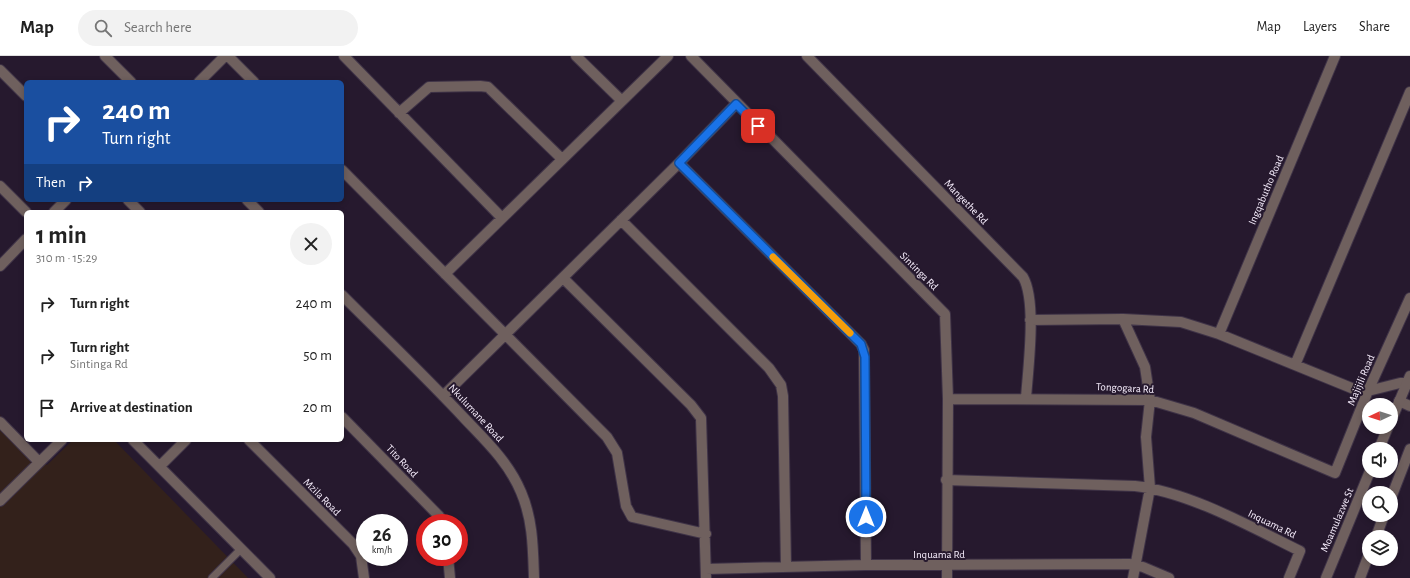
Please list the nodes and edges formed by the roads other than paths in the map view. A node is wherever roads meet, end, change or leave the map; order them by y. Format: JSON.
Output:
{"nodes":[{"id":1,"x":225,"y":56,"type":"edge"},
{"id":2,"x":228,"y":56,"type":"edge"},
{"id":3,"x":345,"y":56,"type":"edge"},
{"id":4,"x":576,"y":56,"type":"edge"},
{"id":5,"x":668,"y":56,"type":"edge"},
{"id":6,"x":691,"y":56,"type":"edge"},
{"id":7,"x":806,"y":56,"type":"edge"},
{"id":8,"x":1335,"y":56,"type":"edge"},
{"id":9,"x":108,"y":57,"type":"edge"},
{"id":10,"x":0,"y":70,"type":"edge"},
{"id":11,"x":130,"y":80,"type":"edge"},
{"id":12,"x":201,"y":80,"type":"edge"},
{"id":13,"x":252,"y":80,"type":"edge"},
{"id":14,"x":1410,"y":92,"type":"edge"},
{"id":15,"x":24,"y":94,"type":"edge"},
{"id":16,"x":622,"y":102,"type":"junction"},
{"id":17,"x":736,"y":104,"type":"junction"},
{"id":18,"x":399,"y":112,"type":"junction"},
{"id":19,"x":562,"y":159,"type":"junction"},
{"id":20,"x":679,"y":163,"type":"junction"},
{"id":21,"x":344,"y":172,"type":"edge"},
{"id":22,"x":0,"y":186,"type":"edge"},
{"id":23,"x":64,"y":202,"type":"edge"},
{"id":24,"x":130,"y":202,"type":"edge"},
{"id":25,"x":249,"y":202,"type":"edge"},
{"id":26,"x":24,"y":210,"type":"edge"},
{"id":27,"x":56,"y":210,"type":"edge"},
{"id":28,"x":138,"y":210,"type":"edge"},
{"id":29,"x":257,"y":210,"type":"edge"},
{"id":30,"x":502,"y":218,"type":"junction"},
{"id":31,"x":621,"y":220,"type":"junction"},
{"id":32,"x":24,"y":241,"type":"edge"},
{"id":33,"x":0,"y":266,"type":"edge"},
{"id":34,"x":445,"y":274,"type":"junction"},
{"id":35,"x":563,"y":278,"type":"junction"},
{"id":36,"x":344,"y":297,"type":"edge"},
{"id":37,"x":1410,"y":298,"type":"edge"},
{"id":38,"x":1123,"y":319,"type":"junction"},
{"id":39,"x":1030,"y":320,"type":"junction"},
{"id":40,"x":1219,"y":334,"type":"junction"},
{"id":41,"x":504,"y":335,"type":"junction"},
{"id":42,"x":1296,"y":365,"type":"junction"},
{"id":43,"x":1408,"y":380,"type":"edge"},
{"id":44,"x":1368,"y":391,"type":"junction"},
{"id":45,"x":443,"y":396,"type":"junction"},
{"id":46,"x":1026,"y":398,"type":"junction"},
{"id":47,"x":948,"y":399,"type":"junction"},
{"id":48,"x":1150,"y":400,"type":"junction"},
{"id":49,"x":1399,"y":401,"type":"joint"},
{"id":50,"x":1410,"y":406,"type":"edge"},
{"id":51,"x":344,"y":419,"type":"edge"},
{"id":52,"x":0,"y":422,"type":"edge"},
{"id":53,"x":60,"y":442,"type":"edge"},
{"id":54,"x":135,"y":442,"type":"edge"},
{"id":55,"x":184,"y":442,"type":"edge"},
{"id":56,"x":251,"y":442,"type":"edge"},
{"id":57,"x":1410,"y":449,"type":"edge"},
{"id":58,"x":39,"y":462,"type":"junction"},
{"id":59,"x":160,"y":466,"type":"junction"},
{"id":60,"x":1335,"y":473,"type":"joint"},
{"id":61,"x":1367,"y":478,"type":"edge"},
{"id":62,"x":946,"y":480,"type":"junction"},
{"id":63,"x":1396,"y":486,"type":"edge"},
{"id":64,"x":1150,"y":488,"type":"junction"},
{"id":65,"x":0,"y":501,"type":"edge"},
{"id":66,"x":437,"y":514,"type":"edge"},
{"id":67,"x":706,"y":534,"type":"junction"},
{"id":68,"x":241,"y":549,"type":"junction"},
{"id":69,"x":1137,"y":564,"type":"junction"},
{"id":70,"x":866,"y":565,"type":"junction"},
{"id":71,"x":449,"y":566,"type":"edge"},
{"id":72,"x":948,"y":566,"type":"junction"},
{"id":73,"x":1364,"y":566,"type":"edge"},
{"id":74,"x":786,"y":567,"type":"junction"},
{"id":75,"x":706,"y":573,"type":"edge"},
{"id":76,"x":212,"y":578,"type":"edge"},
{"id":77,"x":270,"y":578,"type":"edge"},
{"id":78,"x":364,"y":578,"type":"edge"},
{"id":79,"x":450,"y":578,"type":"edge"},
{"id":80,"x":534,"y":578,"type":"edge"},
{"id":81,"x":947,"y":578,"type":"edge"},
{"id":82,"x":1133,"y":578,"type":"edge"},
{"id":83,"x":1169,"y":578,"type":"edge"},
{"id":84,"x":1289,"y":578,"type":"edge"},
{"id":85,"x":1326,"y":578,"type":"edge"},
{"id":86,"x":1360,"y":578,"type":"edge"}],
"edges":[{"from":1,"to":12,"type":"street"},
{"from":2,"to":13,"type":"street"},
{"from":3,"to":18,"type":"street"},
{"from":4,"to":16,"type":"street"},
{"from":5,"to":16,"type":"street"},
{"from":6,"to":17,"type":"street","name":"Sintinga Rd"},
{"from":7,"to":39,"type":"street","name":"Mangethe Rd"},
{"from":8,"to":40,"type":"street","name":"Ingqabutho Road"},
{"from":9,"to":11,"type":"street"},
{"from":10,"to":15,"type":"street"},
{"from":14,"to":42,"type":"street"},
{"from":16,"to":19,"type":"street"},
{"from":17,"to":20,"type":"street"},
{"from":17,"to":47,"type":"street","name":"Sintinga Rd"},
{"from":18,"to":19,"type":"street"},
{"from":18,"to":30,"type":"street"},
{"from":19,"to":30,"type":"street"},
{"from":20,"to":31,"type":"street"},
{"from":20,"to":70,"type":"street"},
{"from":21,"to":34,"type":"street"},
{"from":22,"to":26,"type":"street"},
{"from":23,"to":27,"type":"street"},
{"from":24,"to":28,"type":"street"},
{"from":25,"to":29,"type":"street"},
{"from":30,"to":34,"type":"street"},
{"from":31,"to":35,"type":"street"},
{"from":31,"to":74,"type":"street"},
{"from":32,"to":33,"type":"street"},
{"from":34,"to":41,"type":"street"},
{"from":35,"to":41,"type":"street"},
{"from":35,"to":67,"type":"street"},
{"from":36,"to":45,"type":"street","name":"Nkulumane Road"},
{"from":37,"to":44,"type":"street","name":"Majijili Road"},
{"from":38,"to":39,"type":"street"},
{"from":38,"to":40,"type":"street"},
{"from":38,"to":48,"type":"street"},
{"from":39,"to":46,"type":"street","name":"Mangethe Rd"},
{"from":40,"to":42,"type":"street"},
{"from":41,"to":45,"type":"street"},
{"from":41,"to":67,"type":"street"},
{"from":42,"to":44,"type":"street"},
{"from":43,"to":44,"type":"street"},
{"from":43,"to":49,"type":"street"},
{"from":44,"to":60,"type":"street","name":"Majijili Road"},
{"from":45,"to":80,"type":"street","name":"Nkulumane Road"},
{"from":46,"to":47,"type":"street","name":"Tongogara Rd"},
{"from":46,"to":48,"type":"street","name":"Tongogara Rd"},
{"from":47,"to":62,"type":"street","name":"Sintinga Rd"},
{"from":48,"to":60,"type":"street","name":"Tongogara Rd"},
{"from":48,"to":64,"type":"street"},
{"from":49,"to":50,"type":"street"},
{"from":51,"to":66,"type":"street","name":"Tito Road"},
{"from":52,"to":58,"type":"street"},
{"from":53,"to":58,"type":"street"},
{"from":54,"to":59,"type":"street"},
{"from":55,"to":59,"type":"street"},
{"from":56,"to":78,"type":"street","name":"Mzila Road"},
{"from":57,"to":63,"type":"street"},
{"from":58,"to":65,"type":"street"},
{"from":59,"to":68,"type":"street"},
{"from":61,"to":85,"type":"street","name":"Moamulazwe St"},
{"from":62,"to":64,"type":"street","name":"Inquama Rd"},
{"from":62,"to":72,"type":"street","name":"Sintinga Rd"},
{"from":64,"to":69,"type":"street"},
{"from":64,"to":84,"type":"street","name":"Inquama Rd"},
{"from":67,"to":75,"type":"street"},
{"from":68,"to":76,"type":"lane"},
{"from":68,"to":77,"type":"street"},
{"from":69,"to":72,"type":"street","name":"Inquama Rd"},
{"from":69,"to":82,"type":"street"},
{"from":69,"to":83,"type":"street","name":"Inquama Rd"},
{"from":70,"to":72,"type":"street","name":"Inquama Rd"},
{"from":70,"to":74,"type":"street","name":"Inquama Rd"},
{"from":71,"to":79,"type":"street"},
{"from":72,"to":81,"type":"street","name":"Sintinga Rd"},
{"from":73,"to":86,"type":"street"},
{"from":74,"to":75,"type":"street","name":"Inquama Rd"}]}
